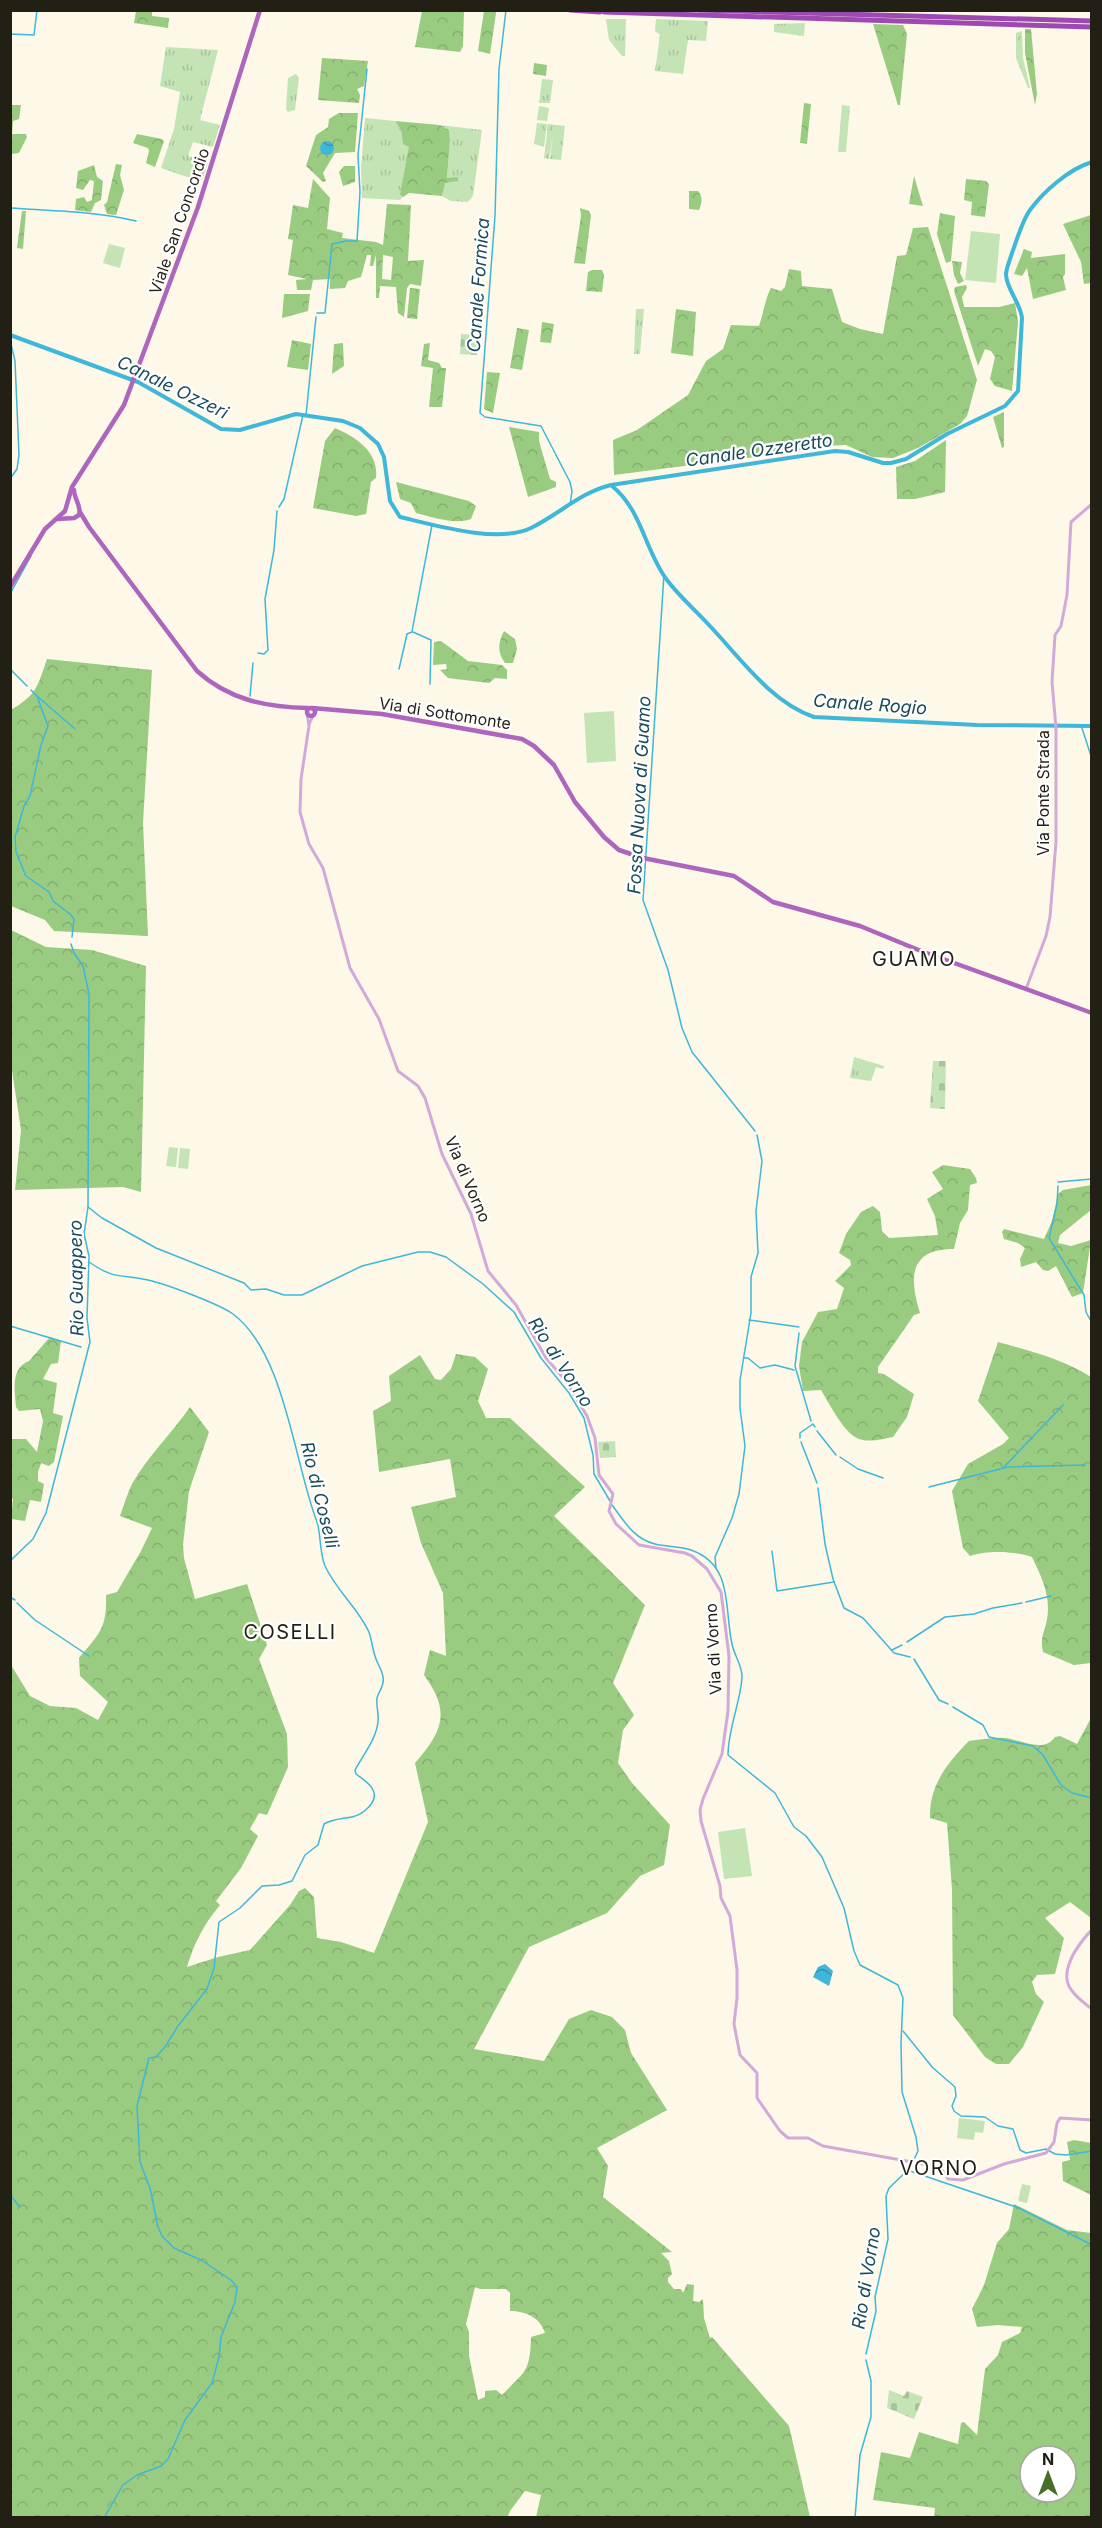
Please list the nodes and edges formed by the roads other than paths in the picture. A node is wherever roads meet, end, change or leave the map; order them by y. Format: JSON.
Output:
{"nodes":[{"id":1,"x":260,"y":10,"type":"edge"},
{"id":2,"x":570,"y":10,"type":"edge"},
{"id":3,"x":699,"y":10,"type":"edge"},
{"id":4,"x":1092,"y":21,"type":"edge"},
{"id":5,"x":1092,"y":27,"type":"edge"},
{"id":6,"x":77,"y":480,"type":"junction"},
{"id":7,"x":68,"y":504,"type":"junction"},
{"id":8,"x":78,"y":504,"type":"junction"},
{"id":9,"x":1092,"y":504,"type":"edge"},
{"id":10,"x":65,"y":511,"type":"junction"},
{"id":11,"x":80,"y":512,"type":"junction"},
{"id":12,"x":72,"y":518,"type":"junction"},
{"id":13,"x":56,"y":519,"type":"junction"},
{"id":14,"x":89,"y":527,"type":"junction"},
{"id":15,"x":10,"y":587,"type":"edge"},
{"id":16,"x":310,"y":711,"type":"junction"},
{"id":17,"x":309,"y":726,"type":"junction"},
{"id":18,"x":1026,"y":990,"type":"junction"},
{"id":19,"x":1092,"y":1013,"type":"edge"},
{"id":20,"x":1092,"y":1930,"type":"edge"},
{"id":21,"x":1092,"y":2009,"type":"edge"},
{"id":22,"x":1092,"y":2120,"type":"edge"}],
"edges":[{"from":1,"to":6,"type":"main road","name":"Viale San Concordio"},
{"from":2,"to":5,"type":"highway"},
{"from":3,"to":4,"type":"highway"},
{"from":6,"to":7,"type":"main road","name":"Viale San Concordio"},
{"from":6,"to":8,"type":"main road","name":"Via di Sottomonte"},
{"from":7,"to":8,"type":"main road"},
{"from":7,"to":10,"type":"main road","name":"Viale San Concordio"},
{"from":8,"to":11,"type":"main road","name":"Via di Sottomonte"},
{"from":9,"to":18,"type":"street","name":"Via Ponte Strada"},
{"from":10,"to":12,"type":"main road"},
{"from":10,"to":13,"type":"main road"},
{"from":11,"to":12,"type":"main road"},
{"from":11,"to":14,"type":"main road","name":"Via di Sottomonte"},
{"from":12,"to":13,"type":"main road"},
{"from":12,"to":14,"type":"main road"},
{"from":13,"to":15,"type":"main road"},
{"from":14,"to":16,"type":"main road","name":"Via di Sottomonte"},
{"from":16,"to":17,"type":"street","name":"Via di Vorno"},
{"from":16,"to":17,"type":"street","name":"Via di Vorno"},
{"from":16,"to":18,"type":"main road","name":"Via di Sottomonte"},
{"from":17,"to":22,"type":"street","name":"Via di Vorno"},
{"from":18,"to":19,"type":"main road","name":"Via di Sottomonte"},
{"from":20,"to":21,"type":"street"}]}
